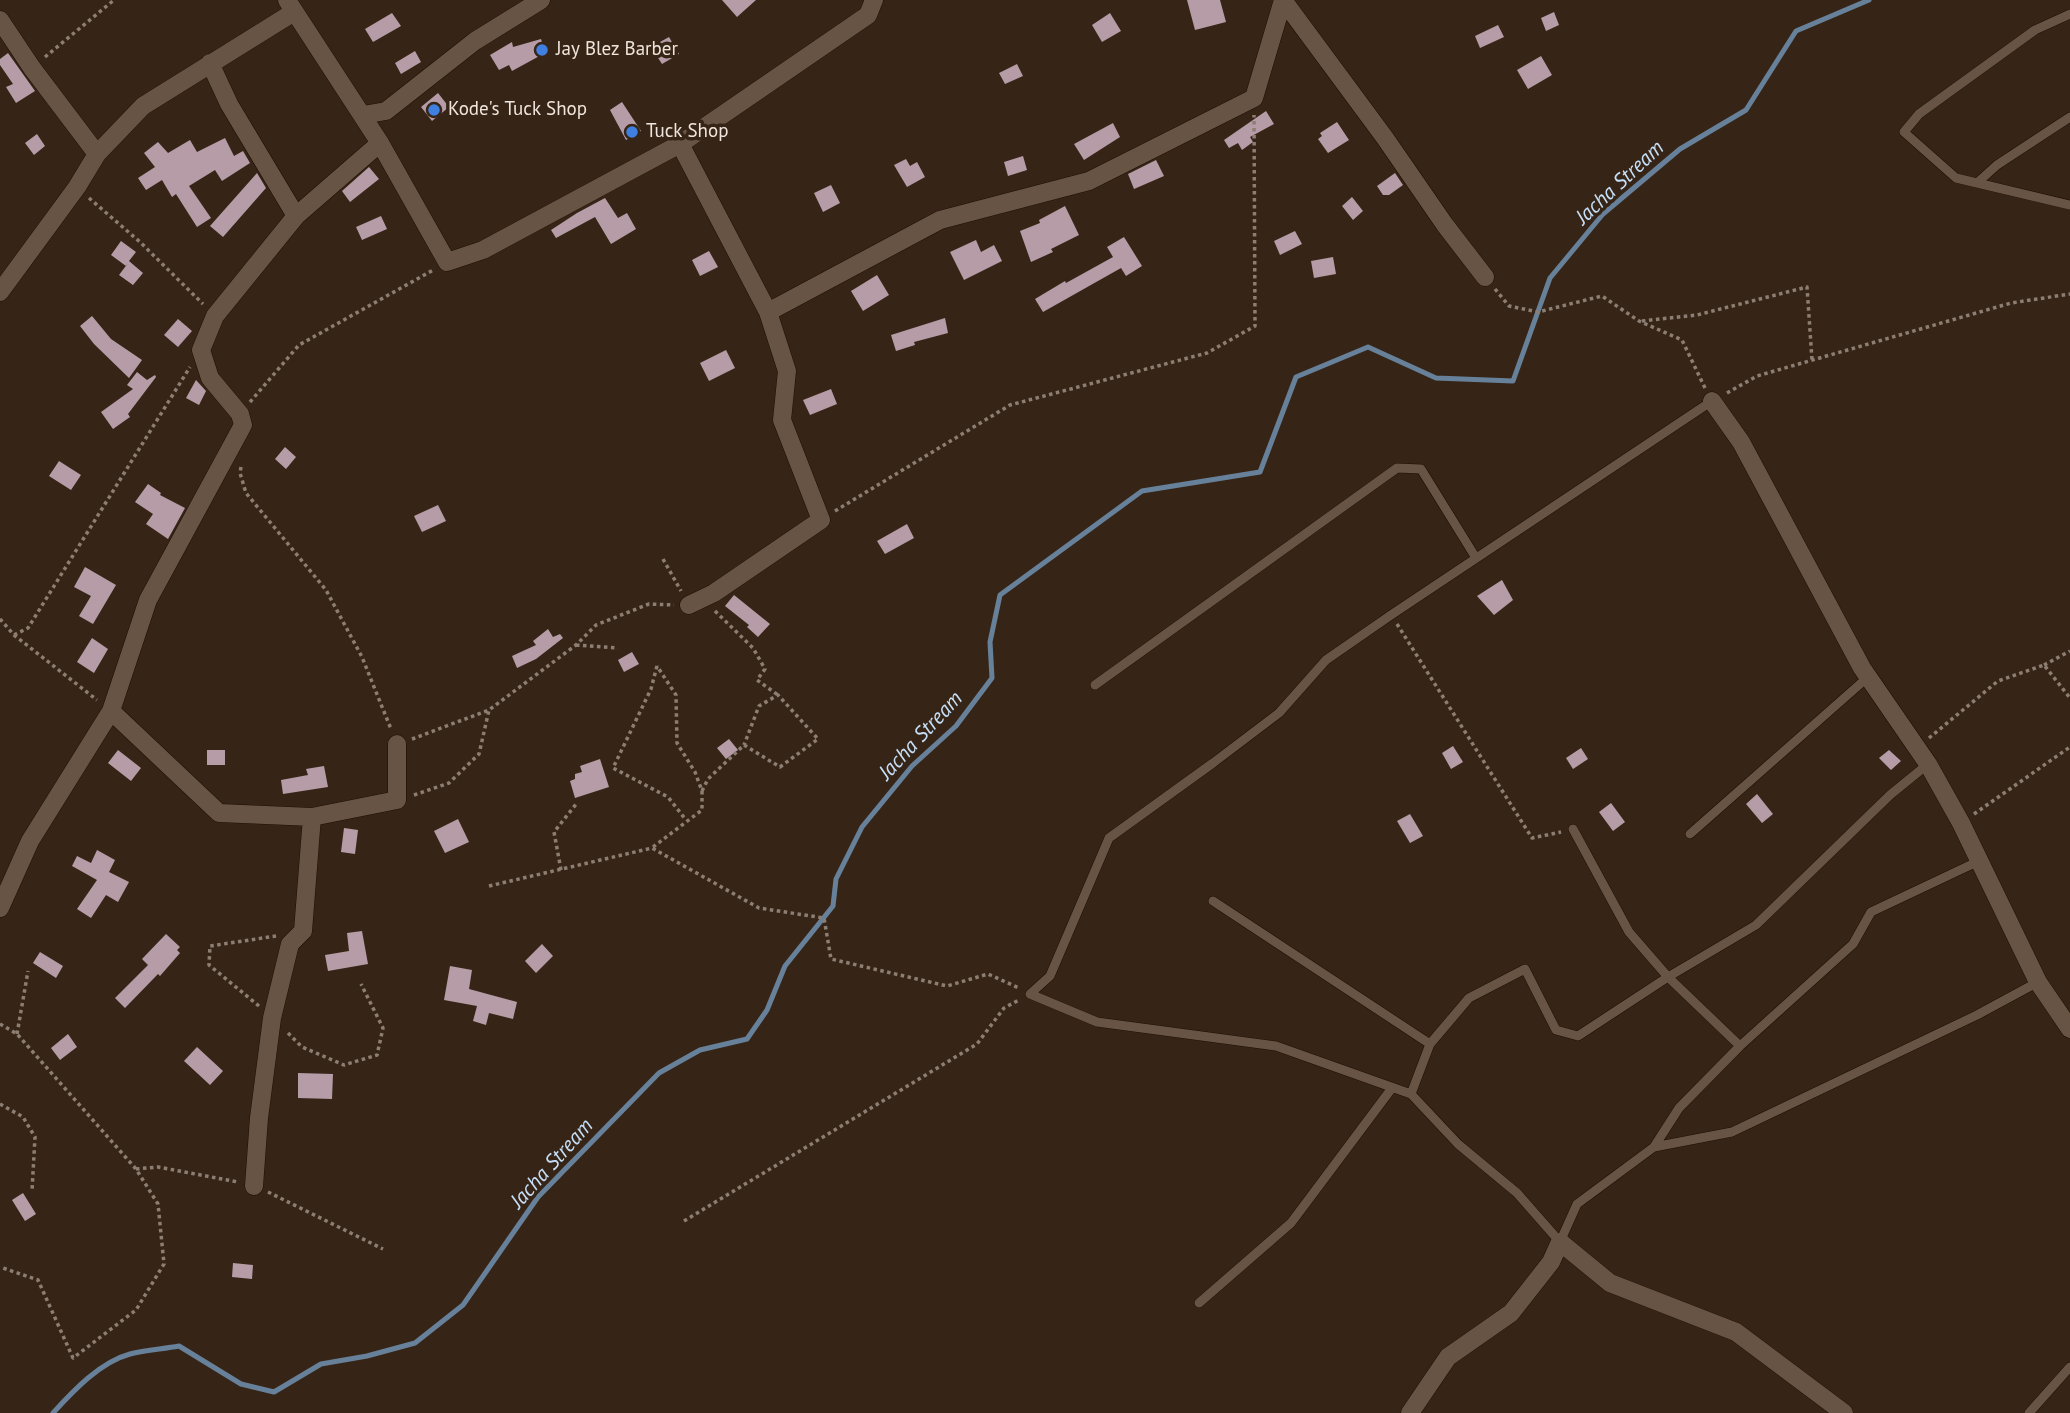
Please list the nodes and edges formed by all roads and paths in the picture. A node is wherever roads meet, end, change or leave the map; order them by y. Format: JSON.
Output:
{"nodes":[{"id":1,"x":114,"y":0,"type":"edge"},
{"id":2,"x":541,"y":0,"type":"edge"},
{"id":3,"x":874,"y":0,"type":"edge"},
{"id":4,"x":291,"y":6,"type":"edge"},
{"id":5,"x":2070,"y":14,"type":"edge"},
{"id":6,"x":0,"y":20,"type":"edge"},
{"id":7,"x":210,"y":63,"type":"junction"},
{"id":8,"x":32,"y":68,"type":"junction"},
{"id":9,"x":1254,"y":98,"type":"junction"},
{"id":10,"x":363,"y":115,"type":"junction"},
{"id":11,"x":2070,"y":117,"type":"edge"},
{"id":12,"x":380,"y":143,"type":"junction"},
{"id":13,"x":680,"y":144,"type":"junction"},
{"id":14,"x":97,"y":154,"type":"junction"},
{"id":15,"x":1976,"y":183,"type":"junction"},
{"id":16,"x":77,"y":187,"type":"junction"},
{"id":17,"x":2070,"y":205,"type":"edge"},
{"id":18,"x":296,"y":216,"type":"junction"},
{"id":19,"x":447,"y":262,"type":"junction"},
{"id":20,"x":1485,"y":277,"type":"joint"},
{"id":21,"x":0,"y":292,"type":"edge"},
{"id":22,"x":2070,"y":294,"type":"edge"},
{"id":23,"x":768,"y":312,"type":"junction"},
{"id":24,"x":215,"y":316,"type":"junction"},
{"id":25,"x":1639,"y":321,"type":"junction"},
{"id":26,"x":201,"y":350,"type":"junction"},
{"id":27,"x":1812,"y":360,"type":"junction"},
{"id":28,"x":1712,"y":401,"type":"junction"},
{"id":29,"x":240,"y":414,"type":"junction"},
{"id":30,"x":243,"y":460,"type":"dead end"},
{"id":31,"x":821,"y":520,"type":"junction"},
{"id":32,"x":1476,"y":558,"type":"junction"},
{"id":33,"x":663,"y":559,"type":"dead end"},
{"id":34,"x":690,"y":605,"type":"junction"},
{"id":35,"x":1391,"y":615,"type":"junction"},
{"id":36,"x":0,"y":619,"type":"edge"},
{"id":37,"x":14,"y":635,"type":"junction"},
{"id":38,"x":576,"y":645,"type":"junction"},
{"id":39,"x":618,"y":648,"type":"dead end"},
{"id":40,"x":2070,"y":651,"type":"edge"},
{"id":41,"x":2044,"y":666,"type":"junction"},
{"id":42,"x":1868,"y":677,"type":"junction"},
{"id":43,"x":1095,"y":685,"type":"dead end"},
{"id":44,"x":778,"y":695,"type":"junction"},
{"id":45,"x":2070,"y":698,"type":"edge"},
{"id":46,"x":489,"y":710,"type":"junction"},
{"id":47,"x":111,"y":711,"type":"junction"},
{"id":48,"x":397,"y":744,"type":"junction"},
{"id":49,"x":744,"y":746,"type":"junction"},
{"id":50,"x":2070,"y":747,"type":"edge"},
{"id":51,"x":1917,"y":748,"type":"junction"},
{"id":52,"x":1928,"y":764,"type":"junction"},
{"id":53,"x":702,"y":791,"type":"junction"},
{"id":54,"x":397,"y":800,"type":"junction"},
{"id":55,"x":577,"y":803,"type":"dead end"},
{"id":56,"x":312,"y":817,"type":"junction"},
{"id":57,"x":687,"y":821,"type":"junction"},
{"id":58,"x":1961,"y":823,"type":"junction"},
{"id":59,"x":1573,"y":829,"type":"joint"},
{"id":60,"x":1690,"y":834,"type":"dead end"},
{"id":61,"x":652,"y":848,"type":"junction"},
{"id":62,"x":1979,"y":860,"type":"junction"},
{"id":63,"x":561,"y":870,"type":"junction"},
{"id":64,"x":489,"y":886,"type":"dead end"},
{"id":65,"x":1213,"y":901,"type":"dead end"},
{"id":66,"x":0,"y":908,"type":"edge"},
{"id":67,"x":28,"y":971,"type":"dead end"},
{"id":68,"x":1668,"y":977,"type":"junction"},
{"id":69,"x":2038,"y":982,"type":"junction"},
{"id":70,"x":1030,"y":994,"type":"junction"},
{"id":71,"x":0,"y":1024,"type":"edge"},
{"id":72,"x":2070,"y":1029,"type":"edge"},
{"id":73,"x":17,"y":1034,"type":"junction"},
{"id":74,"x":1430,"y":1044,"type":"junction"},
{"id":75,"x":1740,"y":1046,"type":"junction"},
{"id":76,"x":1392,"y":1088,"type":"junction"},
{"id":77,"x":1411,"y":1094,"type":"junction"},
{"id":78,"x":0,"y":1104,"type":"edge"},
{"id":79,"x":1654,"y":1147,"type":"junction"},
{"id":80,"x":136,"y":1169,"type":"junction"},
{"id":81,"x":254,"y":1186,"type":"junction"},
{"id":82,"x":32,"y":1191,"type":"dead end"},
{"id":83,"x":684,"y":1221,"type":"dead end"},
{"id":84,"x":1560,"y":1242,"type":"junction"},
{"id":85,"x":383,"y":1249,"type":"dead end"},
{"id":86,"x":0,"y":1266,"type":"edge"},
{"id":87,"x":1199,"y":1303,"type":"dead end"},
{"id":88,"x":2070,"y":1367,"type":"edge"},
{"id":89,"x":1410,"y":1413,"type":"edge"},
{"id":90,"x":1844,"y":1413,"type":"edge"},
{"id":91,"x":2029,"y":1413,"type":"edge"}],
"edges":[{"from":1,"to":8,"type":"path"},
{"from":2,"to":10,"type":"street"},
{"from":3,"to":13,"type":"street"},
{"from":4,"to":7,"type":"street"},
{"from":4,"to":10,"type":"street"},
{"from":5,"to":15,"type":"lane"},
{"from":6,"to":8,"type":"street"},
{"from":7,"to":14,"type":"street"},
{"from":7,"to":18,"type":"street"},
{"from":8,"to":14,"type":"street"},
{"from":9,"to":20,"type":"street"},
{"from":9,"to":23,"type":"street"},
{"from":9,"to":31,"type":"path"},
{"from":10,"to":12,"type":"street"},
{"from":11,"to":15,"type":"lane"},
{"from":12,"to":18,"type":"street"},
{"from":12,"to":19,"type":"street"},
{"from":13,"to":19,"type":"street"},
{"from":13,"to":23,"type":"street"},
{"from":14,"to":16,"type":"street"},
{"from":15,"to":17,"type":"lane"},
{"from":16,"to":21,"type":"street"},
{"from":16,"to":24,"type":"path"},
{"from":18,"to":24,"type":"street"},
{"from":19,"to":29,"type":"path"},
{"from":20,"to":25,"type":"path"},
{"from":22,"to":27,"type":"path"},
{"from":23,"to":31,"type":"street"},
{"from":24,"to":26,"type":"street"},
{"from":25,"to":27,"type":"path"},
{"from":25,"to":28,"type":"path"},
{"from":26,"to":29,"type":"street"},
{"from":26,"to":37,"type":"path"},
{"from":27,"to":28,"type":"path"},
{"from":28,"to":32,"type":"lane"},
{"from":28,"to":42,"type":"street"},
{"from":29,"to":47,"type":"street"},
{"from":30,"to":48,"type":"path"},
{"from":31,"to":34,"type":"street"},
{"from":32,"to":35,"type":"lane"},
{"from":32,"to":43,"type":"lane"},
{"from":33,"to":34,"type":"path"},
{"from":34,"to":38,"type":"path"},
{"from":34,"to":44,"type":"path"},
{"from":35,"to":59,"type":"path"},
{"from":35,"to":70,"type":"lane"},
{"from":36,"to":37,"type":"path"},
{"from":37,"to":47,"type":"path"},
{"from":38,"to":39,"type":"path"},
{"from":38,"to":46,"type":"path"},
{"from":40,"to":41,"type":"path"},
{"from":41,"to":45,"type":"path"},
{"from":41,"to":51,"type":"path"},
{"from":42,"to":51,"type":"street"},
{"from":42,"to":60,"type":"lane"},
{"from":44,"to":49,"type":"path"},
{"from":44,"to":49,"type":"path"},
{"from":46,"to":48,"type":"path"},
{"from":46,"to":54,"type":"path"},
{"from":47,"to":56,"type":"street"},
{"from":47,"to":66,"type":"street"},
{"from":48,"to":54,"type":"street"},
{"from":49,"to":53,"type":"path"},
{"from":50,"to":58,"type":"path"},
{"from":51,"to":52,"type":"street"},
{"from":52,"to":58,"type":"street"},
{"from":52,"to":68,"type":"lane"},
{"from":53,"to":57,"type":"path"},
{"from":53,"to":57,"type":"path"},
{"from":54,"to":56,"type":"street"},
{"from":55,"to":63,"type":"path"},
{"from":56,"to":81,"type":"street"},
{"from":57,"to":61,"type":"path"},
{"from":58,"to":62,"type":"street"},
{"from":59,"to":68,"type":"lane"},
{"from":61,"to":63,"type":"path"},
{"from":61,"to":70,"type":"path"},
{"from":62,"to":69,"type":"street"},
{"from":62,"to":75,"type":"lane"},
{"from":63,"to":64,"type":"path"},
{"from":65,"to":74,"type":"lane"},
{"from":67,"to":73,"type":"path"},
{"from":68,"to":74,"type":"lane"},
{"from":68,"to":75,"type":"lane"},
{"from":69,"to":72,"type":"street"},
{"from":69,"to":79,"type":"lane"},
{"from":70,"to":76,"type":"lane"},
{"from":70,"to":83,"type":"path"},
{"from":71,"to":73,"type":"path"},
{"from":73,"to":80,"type":"path"},
{"from":74,"to":77,"type":"lane"},
{"from":75,"to":79,"type":"lane"},
{"from":76,"to":77,"type":"lane"},
{"from":76,"to":87,"type":"lane"},
{"from":77,"to":84,"type":"lane"},
{"from":78,"to":82,"type":"path"},
{"from":79,"to":84,"type":"lane"},
{"from":80,"to":81,"type":"path"},
{"from":80,"to":86,"type":"path"},
{"from":81,"to":85,"type":"path"},
{"from":84,"to":89,"type":"street"},
{"from":84,"to":90,"type":"street"},
{"from":88,"to":91,"type":"lane"}]}
